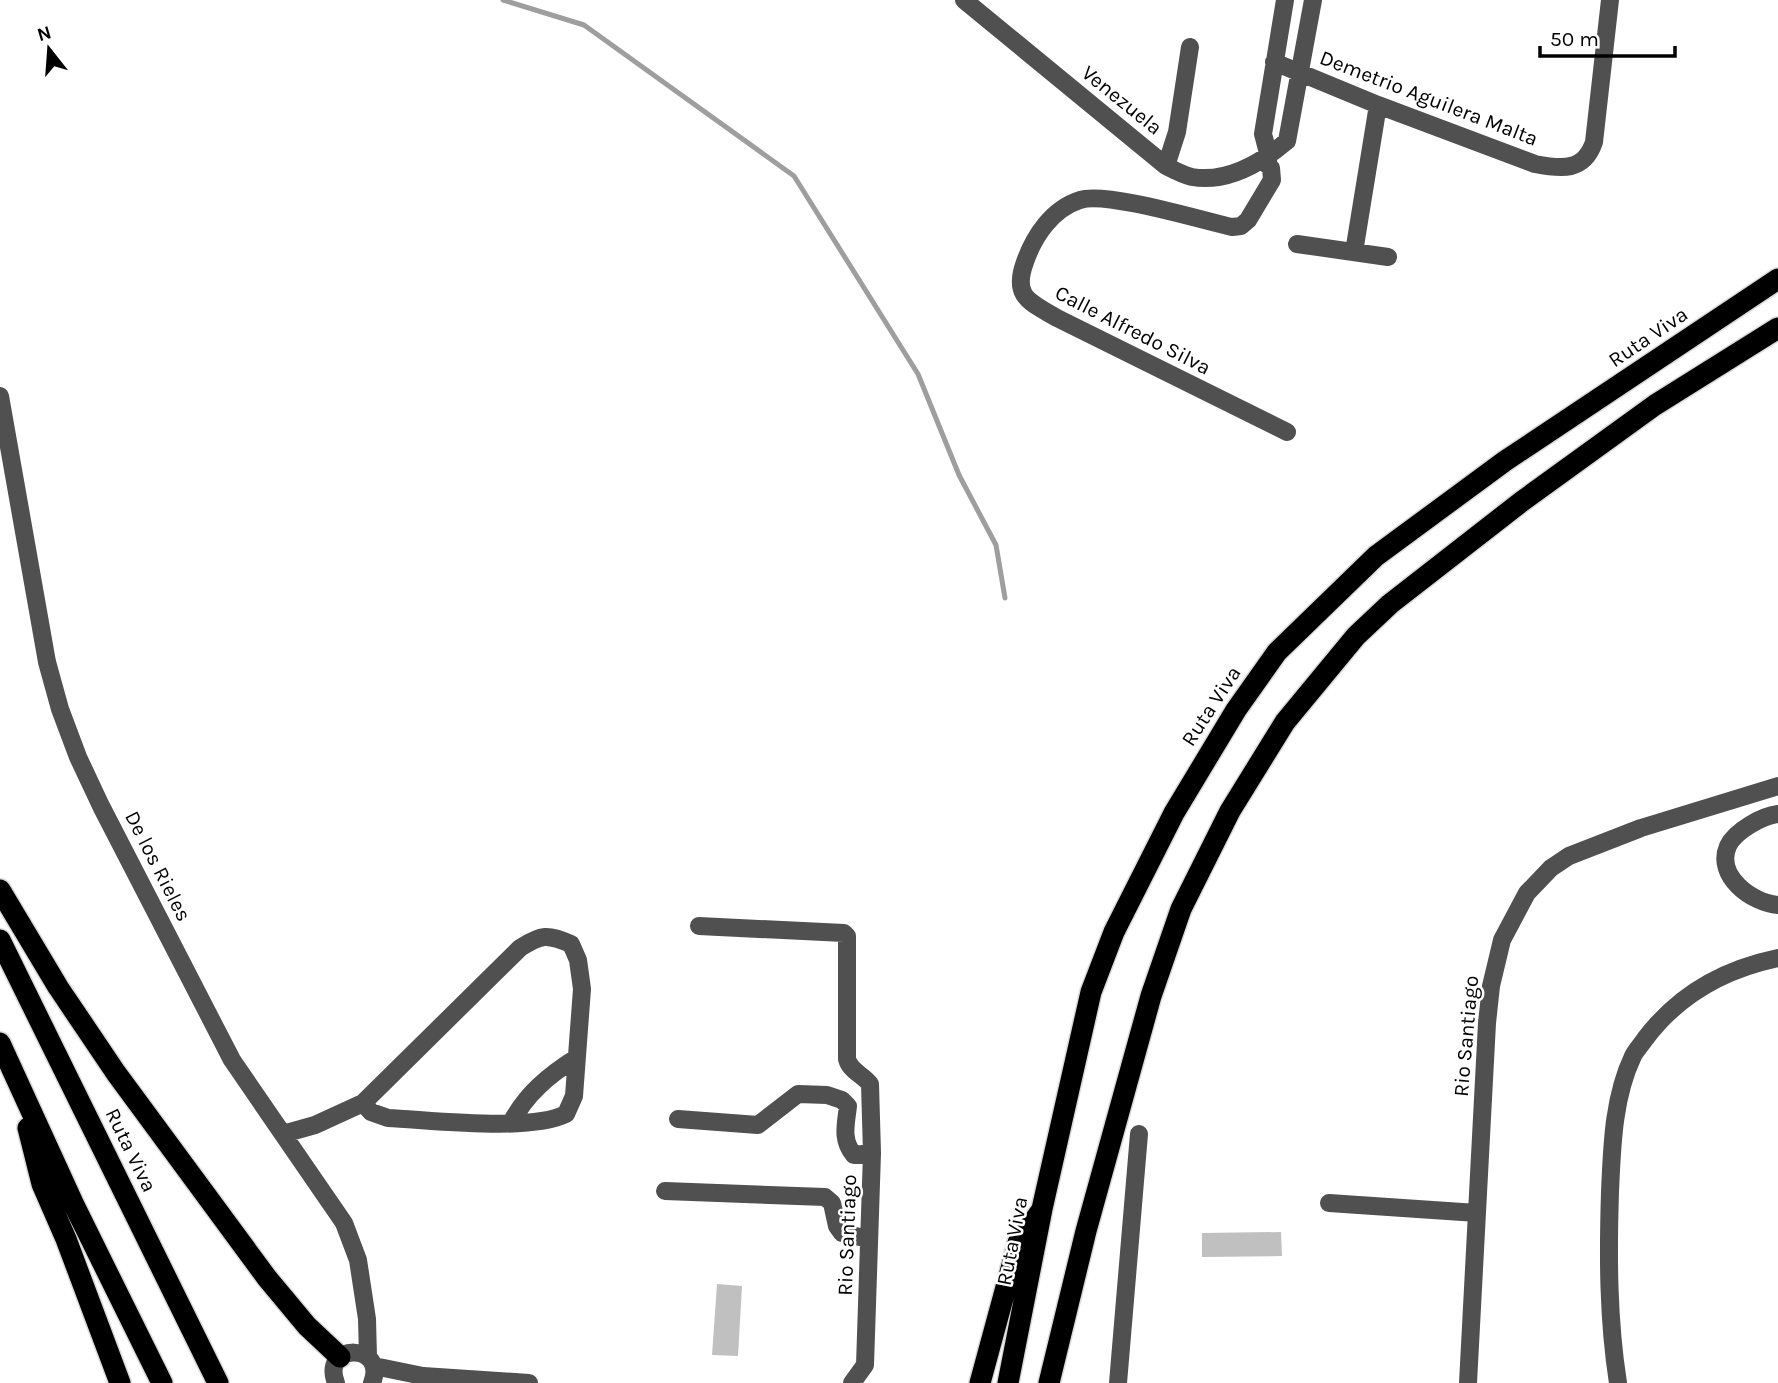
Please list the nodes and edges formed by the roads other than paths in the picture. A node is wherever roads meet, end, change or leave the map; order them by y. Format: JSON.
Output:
{"nodes":[{"id":1,"x":1285,"y":0,"type":"edge"},
{"id":2,"x":1312,"y":0,"type":"edge"},
{"id":3,"x":1610,"y":0,"type":"edge"},
{"id":4,"x":972,"y":3,"type":"edge"},
{"id":5,"x":1190,"y":47,"type":"dead end"},
{"id":6,"x":1275,"y":62,"type":"junction"},
{"id":7,"x":1301,"y":73,"type":"junction"},
{"id":8,"x":1378,"y":105,"type":"junction"},
{"id":9,"x":1266,"y":159,"type":"junction"},
{"id":10,"x":1166,"y":166,"type":"junction"},
{"id":11,"x":1297,"y":244,"type":"dead end"},
{"id":12,"x":1354,"y":252,"type":"junction"},
{"id":13,"x":1388,"y":257,"type":"dead end"},
{"id":14,"x":1778,"y":279,"type":"edge"},
{"id":15,"x":1778,"y":327,"type":"edge"},
{"id":16,"x":0,"y":396,"type":"edge"},
{"id":17,"x":1287,"y":432,"type":"dead end"},
{"id":18,"x":1778,"y":786,"type":"edge"},
{"id":19,"x":1778,"y":814,"type":"edge"},
{"id":20,"x":0,"y":890,"type":"edge"},
{"id":21,"x":1778,"y":905,"type":"edge"},
{"id":22,"x":699,"y":926,"type":"dead end"},
{"id":23,"x":0,"y":940,"type":"edge"},
{"id":24,"x":1778,"y":958,"type":"edge"},
{"id":25,"x":0,"y":1043,"type":"edge"},
{"id":26,"x":576,"y":1058,"type":"junction"},
{"id":27,"x":24,"y":1098,"type":"junction"},
{"id":28,"x":363,"y":1103,"type":"junction"},
{"id":29,"x":678,"y":1119,"type":"dead end"},
{"id":30,"x":511,"y":1123,"type":"junction"},
{"id":31,"x":283,"y":1134,"type":"junction"},
{"id":32,"x":1139,"y":1134,"type":"dead end"},
{"id":33,"x":872,"y":1153,"type":"junction"},
{"id":34,"x":665,"y":1191,"type":"dead end"},
{"id":35,"x":1329,"y":1203,"type":"dead end"},
{"id":36,"x":1042,"y":1209,"type":"junction"},
{"id":37,"x":1477,"y":1213,"type":"junction"},
{"id":38,"x":869,"y":1239,"type":"junction"},
{"id":39,"x":1057,"y":1349,"type":"junction"},
{"id":40,"x":363,"y":1366,"type":"edge"},
{"id":41,"x":120,"y":1383,"type":"edge"},
{"id":42,"x":162,"y":1383,"type":"edge"},
{"id":43,"x":218,"y":1383,"type":"edge"},
{"id":44,"x":336,"y":1383,"type":"edge"},
{"id":45,"x":529,"y":1383,"type":"edge"},
{"id":46,"x":853,"y":1383,"type":"edge"},
{"id":47,"x":980,"y":1383,"type":"edge"},
{"id":48,"x":1008,"y":1383,"type":"edge"},
{"id":49,"x":1049,"y":1383,"type":"edge"},
{"id":50,"x":1062,"y":1383,"type":"edge"},
{"id":51,"x":1118,"y":1383,"type":"edge"},
{"id":52,"x":1468,"y":1383,"type":"edge"},
{"id":53,"x":1618,"y":1383,"type":"edge"}],
"edges":[{"from":1,"to":6,"type":"street"},
{"from":2,"to":7,"type":"street"},
{"from":3,"to":8,"type":"street","name":"Demetrio Aguilera Malta"},
{"from":4,"to":10,"type":"street","name":"Venezuela"},
{"from":5,"to":10,"type":"street"},
{"from":6,"to":7,"type":"street","name":"Demetrio Aguilera Malta"},
{"from":6,"to":9,"type":"street"},
{"from":7,"to":8,"type":"street","name":"Demetrio Aguilera Malta"},
{"from":7,"to":9,"type":"street"},
{"from":8,"to":12,"type":"street"},
{"from":9,"to":10,"type":"street","name":"Venezuela"},
{"from":9,"to":17,"type":"street","name":"Calle Alfredo Silva"},
{"from":11,"to":12,"type":"street"},
{"from":12,"to":13,"type":"street"},
{"from":14,"to":36,"type":"highway","name":"Ruta Viva"},
{"from":15,"to":39,"type":"highway"},
{"from":16,"to":31,"type":"street","name":"De los Rieles"},
{"from":18,"to":37,"type":"street","name":"Rio Santiago"},
{"from":19,"to":21,"type":"street"},
{"from":20,"to":40,"type":"highway"},
{"from":22,"to":33,"type":"street","name":"Rio Santiago"},
{"from":23,"to":43,"type":"highway","name":"Ruta Viva"},
{"from":24,"to":53,"type":"street"},
{"from":25,"to":27,"type":"highway"},
{"from":26,"to":28,"type":"street"},
{"from":26,"to":30,"type":"street"},
{"from":26,"to":30,"type":"street"},
{"from":27,"to":41,"type":"highway"},
{"from":27,"to":42,"type":"highway"},
{"from":28,"to":30,"type":"street"},
{"from":28,"to":31,"type":"street"},
{"from":29,"to":33,"type":"street"},
{"from":31,"to":40,"type":"street","name":"De los Rieles"},
{"from":32,"to":51,"type":"street"},
{"from":33,"to":38,"type":"street","name":"Rio Santiago"},
{"from":34,"to":38,"type":"street"},
{"from":35,"to":37,"type":"street"},
{"from":36,"to":47,"type":"highway"},
{"from":36,"to":48,"type":"highway","name":"Ruta Viva"},
{"from":37,"to":52,"type":"street","name":"Rio Santiago"},
{"from":38,"to":46,"type":"street","name":"Rio Santiago"},
{"from":39,"to":49,"type":"highway"},
{"from":39,"to":50,"type":"highway"},
{"from":40,"to":44,"type":"street","name":"De los Rieles"},
{"from":40,"to":45,"type":"street"}]}
